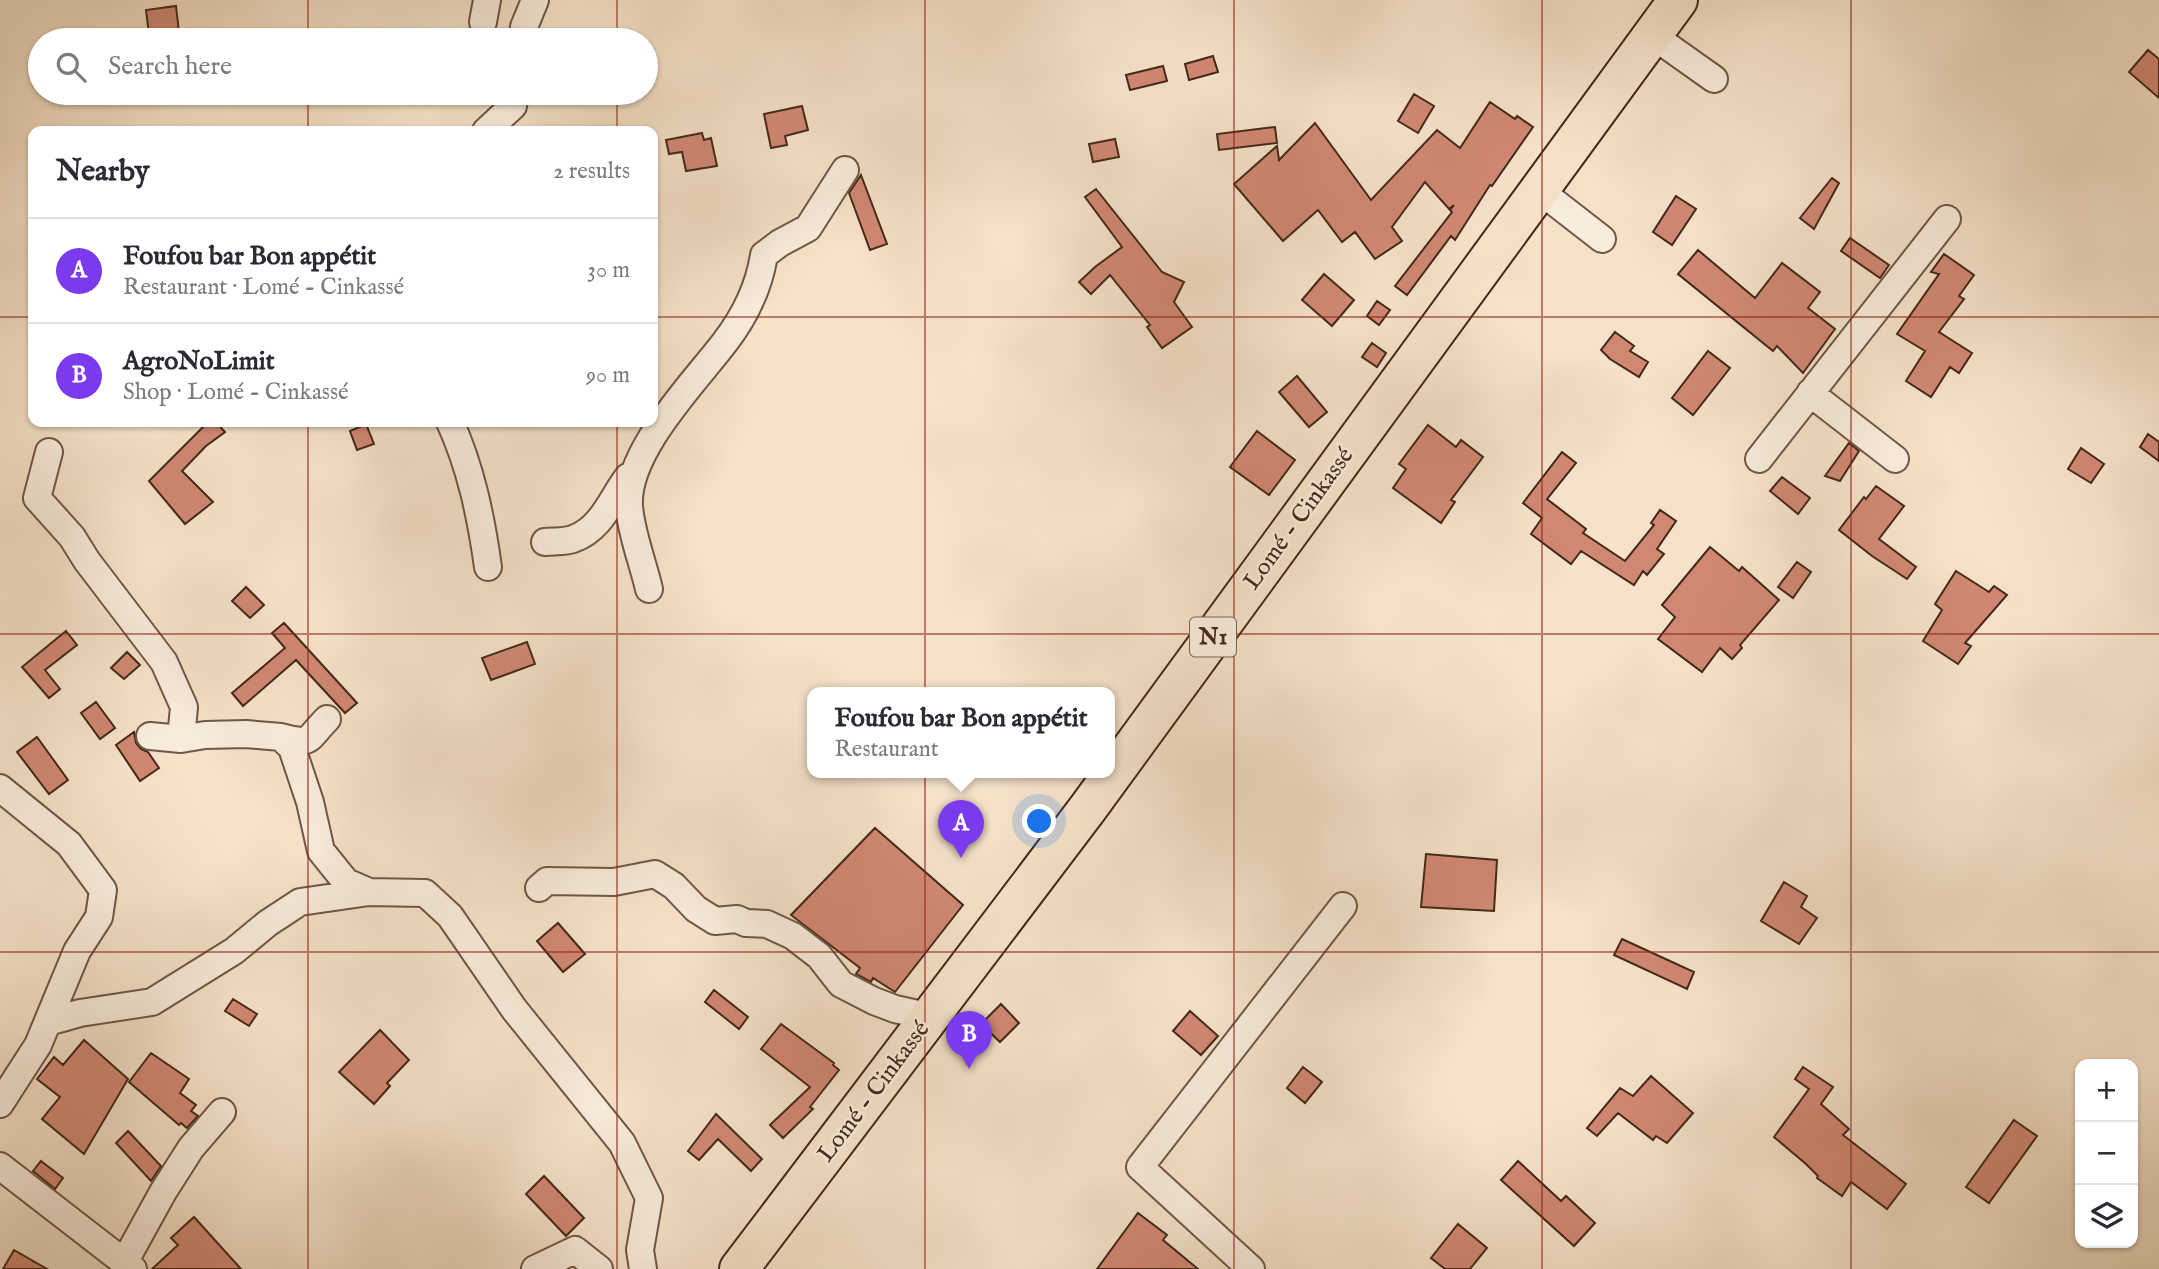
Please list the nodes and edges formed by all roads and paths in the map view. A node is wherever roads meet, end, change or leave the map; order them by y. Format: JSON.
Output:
{"nodes":[{"id":1,"x":535,"y":0,"type":"edge"},
{"id":2,"x":1678,"y":0,"type":"edge"},
{"id":3,"x":524,"y":28,"type":"edge"},
{"id":4,"x":1652,"y":35,"type":"junction"},
{"id":5,"x":1714,"y":79,"type":"dead end"},
{"id":6,"x":513,"y":105,"type":"edge"},
{"id":7,"x":491,"y":126,"type":"edge"},
{"id":8,"x":845,"y":170,"type":"dead end"},
{"id":9,"x":1539,"y":190,"type":"junction"},
{"id":10,"x":1947,"y":219,"type":"dead end"},
{"id":11,"x":1602,"y":239,"type":"dead end"},
{"id":12,"x":1810,"y":393,"type":"junction"},
{"id":13,"x":452,"y":427,"type":"edge"},
{"id":14,"x":49,"y":452,"type":"dead end"},
{"id":15,"x":1759,"y":459,"type":"dead end"},
{"id":16,"x":1895,"y":459,"type":"dead end"},
{"id":17,"x":640,"y":462,"type":"junction"},
{"id":18,"x":545,"y":542,"type":"dead end"},
{"id":19,"x":488,"y":567,"type":"dead end"},
{"id":20,"x":649,"y":589,"type":"dead end"},
{"id":21,"x":150,"y":736,"type":"dead end"},
{"id":22,"x":281,"y":737,"type":"junction"},
{"id":23,"x":181,"y":738,"type":"junction"},
{"id":24,"x":1115,"y":771,"type":"edge"},
{"id":25,"x":300,"y":774,"type":"junction"},
{"id":26,"x":1110,"y":778,"type":"edge"},
{"id":27,"x":0,"y":788,"type":"edge"},
{"id":28,"x":539,"y":888,"type":"dead end"},
{"id":29,"x":369,"y":892,"type":"junction"},
{"id":30,"x":1343,"y":906,"type":"dead end"},
{"id":31,"x":930,"y":1017,"type":"junction"},
{"id":32,"x":48,"y":1022,"type":"junction"},
{"id":33,"x":0,"y":1104,"type":"edge"},
{"id":34,"x":222,"y":1112,"type":"dead end"},
{"id":35,"x":0,"y":1166,"type":"edge"},
{"id":36,"x":130,"y":1267,"type":"edge"},
{"id":37,"x":536,"y":1269,"type":"edge"},
{"id":38,"x":599,"y":1269,"type":"edge"},
{"id":39,"x":643,"y":1269,"type":"edge"},
{"id":40,"x":739,"y":1269,"type":"edge"},
{"id":41,"x":1251,"y":1269,"type":"edge"}],
"edges":[{"from":1,"to":3,"type":"street"},
{"from":2,"to":4,"type":"highway","name":"Lomé - Cinkassé","number":"N1"},
{"from":4,"to":5,"type":"street"},
{"from":4,"to":9,"type":"highway","name":"Lomé - Cinkassé","number":"N1"},
{"from":6,"to":7,"type":"street"},
{"from":8,"to":17,"type":"street"},
{"from":9,"to":11,"type":"street"},
{"from":9,"to":24,"type":"highway","name":"Lomé - Cinkassé","number":"N1"},
{"from":10,"to":12,"type":"street"},
{"from":12,"to":15,"type":"street"},
{"from":12,"to":16,"type":"street"},
{"from":13,"to":19,"type":"street"},
{"from":14,"to":23,"type":"street"},
{"from":17,"to":18,"type":"street"},
{"from":17,"to":20,"type":"street"},
{"from":21,"to":23,"type":"street"},
{"from":22,"to":23,"type":"street"},
{"from":22,"to":25,"type":"street"},
{"from":22,"to":25,"type":"street"},
{"from":25,"to":29,"type":"street"},
{"from":26,"to":31,"type":"highway","name":"Lomé - Cinkassé","number":"N1"},
{"from":27,"to":32,"type":"street"},
{"from":28,"to":31,"type":"street"},
{"from":29,"to":32,"type":"street"},
{"from":29,"to":39,"type":"street"},
{"from":30,"to":41,"type":"street"},
{"from":31,"to":40,"type":"highway","name":"Lomé - Cinkassé","number":"N1"},
{"from":32,"to":33,"type":"street"},
{"from":34,"to":36,"type":"street"},
{"from":35,"to":36,"type":"street"},
{"from":37,"to":38,"type":"street"}]}
